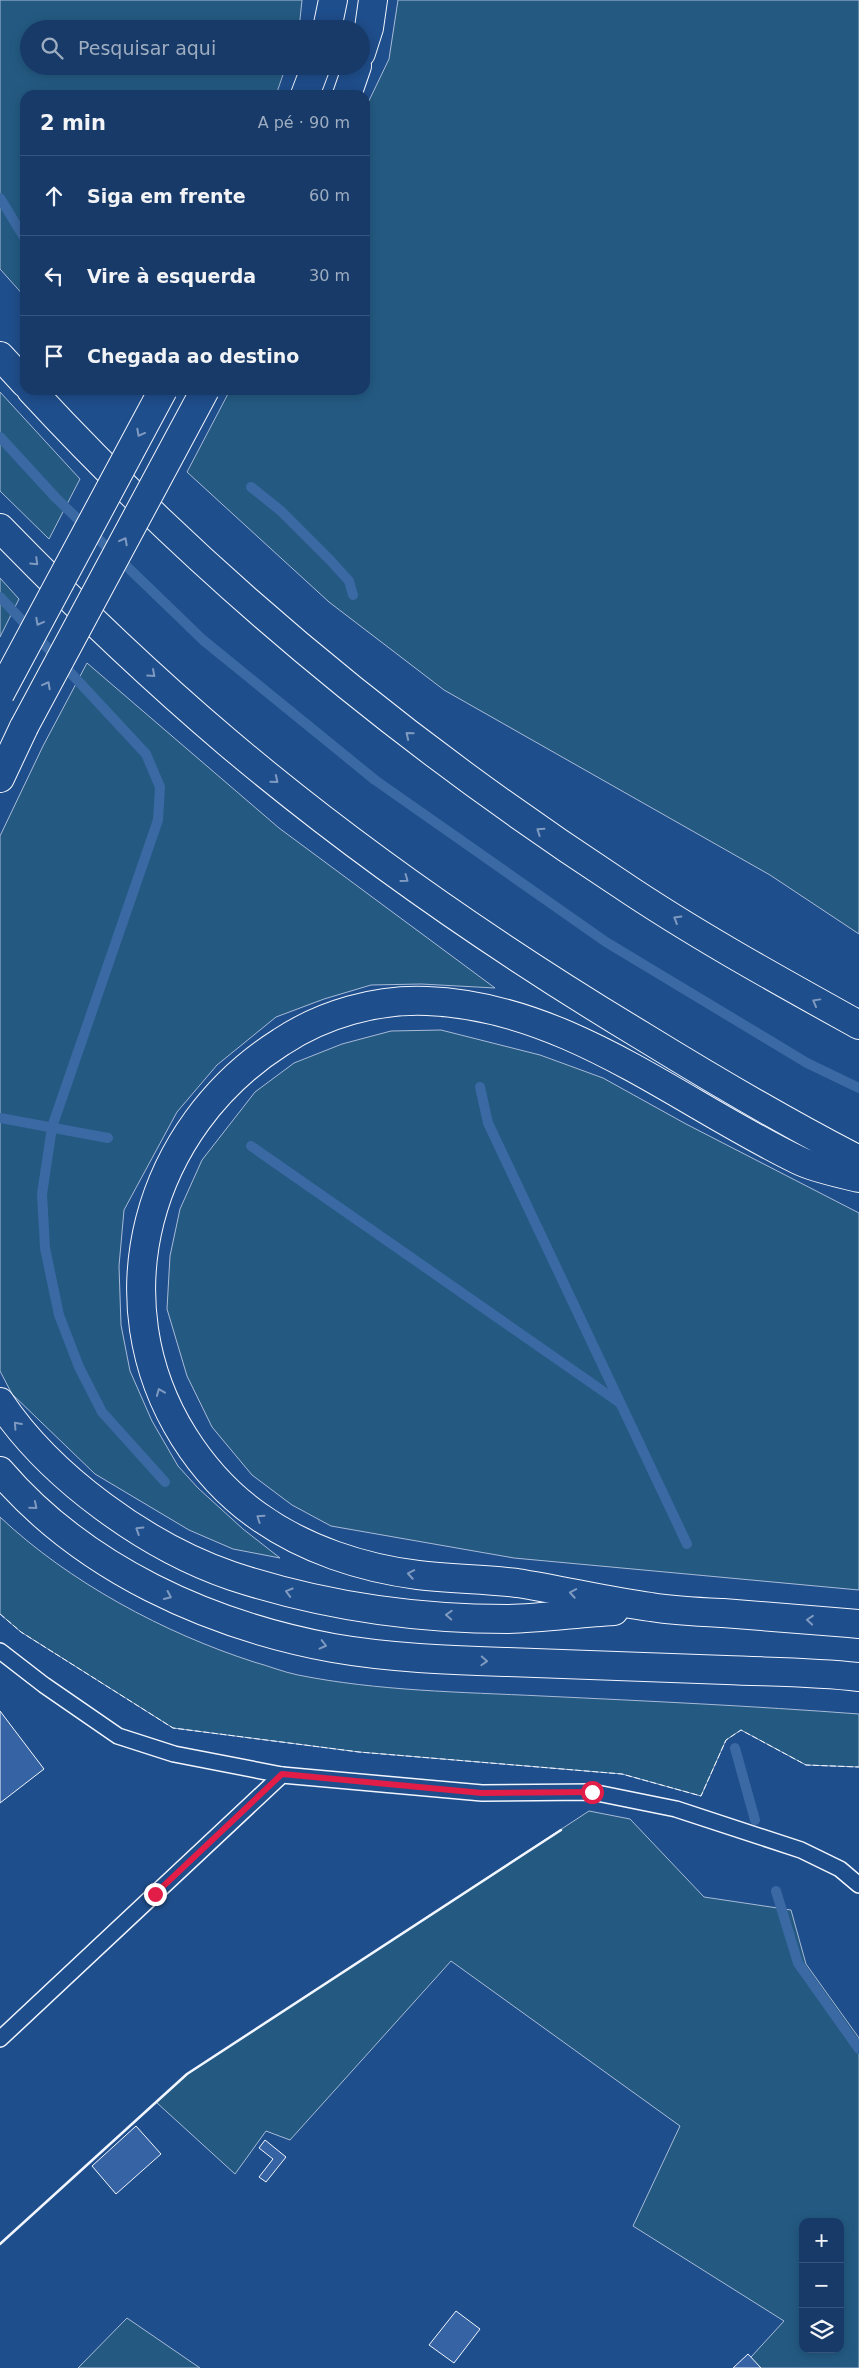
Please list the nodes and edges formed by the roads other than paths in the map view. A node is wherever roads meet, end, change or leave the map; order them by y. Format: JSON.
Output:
{"nodes":[{"id":1,"x":333,"y":0,"type":"edge"},
{"id":2,"x":373,"y":0,"type":"edge"},
{"id":3,"x":329,"y":20,"type":"edge"},
{"id":4,"x":369,"y":20,"type":"edge"},
{"id":5,"x":313,"y":75,"type":"edge"},
{"id":6,"x":354,"y":75,"type":"edge"},
{"id":7,"x":307,"y":90,"type":"edge"},
{"id":8,"x":348,"y":90,"type":"edge"},
{"id":9,"x":0,"y":356,"type":"edge"},
{"id":10,"x":20,"y":378,"type":"edge"},
{"id":11,"x":36,"y":395,"type":"edge"},
{"id":12,"x":160,"y":395,"type":"edge"},
{"id":13,"x":202,"y":395,"type":"edge"},
{"id":14,"x":0,"y":528,"type":"edge"},
{"id":15,"x":0,"y":694,"type":"edge"},
{"id":16,"x":0,"y":778,"type":"edge"},
{"id":17,"x":859,"y":1025,"type":"edge"},
{"id":18,"x":859,"y":1160,"type":"edge"},
{"id":19,"x":859,"y":1178,"type":"edge"},
{"id":20,"x":0,"y":1402,"type":"edge"},
{"id":21,"x":0,"y":1471,"type":"edge"},
{"id":22,"x":655,"y":1608,"type":"junction"},
{"id":23,"x":859,"y":1624,"type":"edge"},
{"id":24,"x":0,"y":1651,"type":"edge"},
{"id":25,"x":859,"y":1677,"type":"edge"},
{"id":26,"x":282,"y":1774,"type":"junction"},
{"id":27,"x":859,"y":1885,"type":"edge"},
{"id":28,"x":0,"y":2038,"type":"edge"}],
"edges":[{"from":1,"to":3,"type":"highway"},
{"from":2,"to":4,"type":"highway"},
{"from":5,"to":7,"type":"highway"},
{"from":6,"to":8,"type":"highway"},
{"from":9,"to":10,"type":"highway"},
{"from":17,"to":11,"type":"highway","one_way":true},
{"from":12,"to":15,"type":"highway","one_way":true,"bridge":true},
{"from":16,"to":13,"type":"highway","one_way":true,"bridge":true},
{"from":14,"to":18,"type":"highway","one_way":true},
{"from":22,"to":19,"type":"highway","one_way":true},
{"from":22,"to":20,"type":"highway","one_way":true},
{"from":21,"to":25,"type":"highway","one_way":true},
{"from":23,"to":22,"type":"highway","one_way":true},
{"from":24,"to":26,"type":"lane"},
{"from":26,"to":27,"type":"lane"},
{"from":26,"to":28,"type":"lane"}]}
